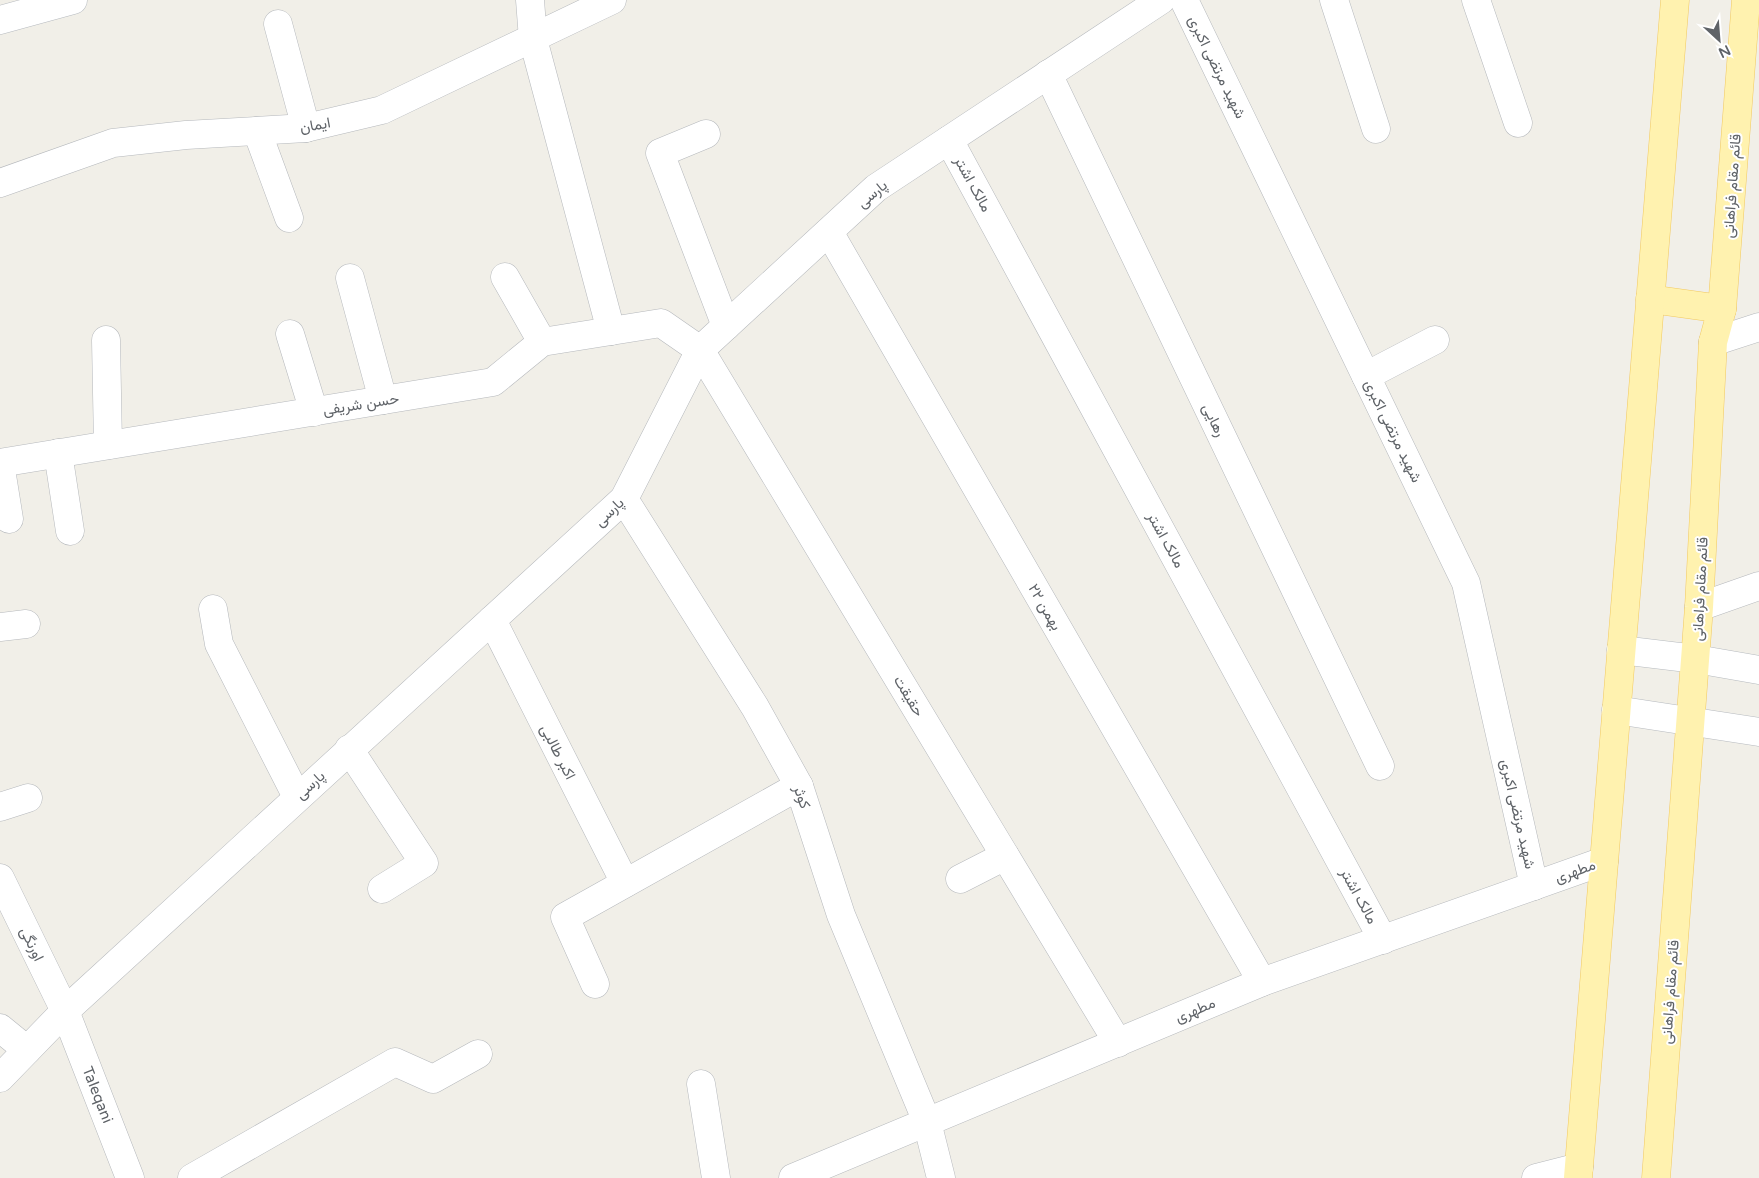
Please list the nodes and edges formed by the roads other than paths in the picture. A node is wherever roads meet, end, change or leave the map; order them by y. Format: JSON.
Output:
{"nodes":[{"id":1,"x":73,"y":0,"type":"edge"},
{"id":2,"x":530,"y":0,"type":"edge"},
{"id":3,"x":612,"y":0,"type":"edge"},
{"id":4,"x":1161,"y":0,"type":"edge"},
{"id":5,"x":1184,"y":0,"type":"edge"},
{"id":6,"x":1334,"y":0,"type":"edge"},
{"id":7,"x":1476,"y":0,"type":"edge"},
{"id":8,"x":1675,"y":0,"type":"edge"},
{"id":9,"x":1746,"y":0,"type":"edge"},
{"id":10,"x":0,"y":20,"type":"edge"},
{"id":11,"x":278,"y":24,"type":"dead end"},
{"id":12,"x":533,"y":39,"type":"junction"},
{"id":13,"x":1048,"y":74,"type":"junction"},
{"id":14,"x":1518,"y":123,"type":"dead end"},
{"id":15,"x":306,"y":128,"type":"junction"},
{"id":16,"x":1376,"y":129,"type":"dead end"},
{"id":17,"x":257,"y":131,"type":"junction"},
{"id":18,"x":706,"y":134,"type":"dead end"},
{"id":19,"x":949,"y":140,"type":"junction"},
{"id":20,"x":0,"y":183,"type":"edge"},
{"id":21,"x":289,"y":218,"type":"dead end"},
{"id":22,"x":828,"y":232,"type":"junction"},
{"id":23,"x":505,"y":277,"type":"dead end"},
{"id":24,"x":350,"y":278,"type":"dead end"},
{"id":25,"x":1650,"y":299,"type":"junction"},
{"id":26,"x":1722,"y":309,"type":"junction"},
{"id":27,"x":726,"y":326,"type":"junction"},
{"id":28,"x":1759,"y":327,"type":"edge"},
{"id":29,"x":611,"y":331,"type":"junction"},
{"id":30,"x":290,"y":334,"type":"dead end"},
{"id":31,"x":106,"y":340,"type":"dead end"},
{"id":32,"x":1435,"y":340,"type":"dead end"},
{"id":33,"x":542,"y":342,"type":"junction"},
{"id":34,"x":1713,"y":342,"type":"junction"},
{"id":35,"x":700,"y":350,"type":"junction"},
{"id":36,"x":1366,"y":376,"type":"junction"},
{"id":37,"x":383,"y":400,"type":"junction"},
{"id":38,"x":314,"y":412,"type":"junction"},
{"id":39,"x":108,"y":445,"type":"junction"},
{"id":40,"x":58,"y":453,"type":"junction"},
{"id":41,"x":0,"y":462,"type":"edge"},
{"id":42,"x":624,"y":499,"type":"junction"},
{"id":43,"x":9,"y":519,"type":"dead end"},
{"id":44,"x":70,"y":531,"type":"dead end"},
{"id":45,"x":1759,"y":586,"type":"edge"},
{"id":46,"x":1699,"y":606,"type":"junction"},
{"id":47,"x":213,"y":610,"type":"dead end"},
{"id":48,"x":492,"y":620,"type":"junction"},
{"id":49,"x":1621,"y":650,"type":"junction"},
{"id":50,"x":1696,"y":659,"type":"junction"},
{"id":51,"x":1759,"y":670,"type":"edge"},
{"id":52,"x":1616,"y":710,"type":"junction"},
{"id":53,"x":1691,"y":720,"type":"junction"},
{"id":54,"x":1759,"y":732,"type":"edge"},
{"id":55,"x":350,"y":748,"type":"junction"},
{"id":56,"x":1380,"y":766,"type":"dead end"},
{"id":57,"x":799,"y":786,"type":"junction"},
{"id":58,"x":297,"y":797,"type":"junction"},
{"id":59,"x":28,"y":798,"type":"dead end"},
{"id":60,"x":0,"y":807,"type":"edge"},
{"id":61,"x":1005,"y":856,"type":"junction"},
{"id":62,"x":1604,"y":861,"type":"junction"},
{"id":63,"x":0,"y":878,"type":"edge"},
{"id":64,"x":960,"y":879,"type":"dead end"},
{"id":65,"x":625,"y":883,"type":"junction"},
{"id":66,"x":1534,"y":886,"type":"junction"},
{"id":67,"x":382,"y":889,"type":"dead end"},
{"id":68,"x":1383,"y":940,"type":"junction"},
{"id":69,"x":1262,"y":982,"type":"junction"},
{"id":70,"x":595,"y":984,"type":"dead end"},
{"id":71,"x":65,"y":1011,"type":"junction"},
{"id":72,"x":0,"y":1028,"type":"edge"},
{"id":73,"x":1118,"y":1043,"type":"junction"},
{"id":74,"x":27,"y":1050,"type":"junction"},
{"id":75,"x":478,"y":1054,"type":"dead end"},
{"id":76,"x":0,"y":1078,"type":"edge"},
{"id":77,"x":701,"y":1084,"type":"dead end"},
{"id":78,"x":927,"y":1122,"type":"junction"},
{"id":79,"x":1578,"y":1173,"type":"edge"},
{"id":80,"x":130,"y":1178,"type":"edge"},
{"id":81,"x":192,"y":1178,"type":"edge"},
{"id":82,"x":716,"y":1178,"type":"edge"},
{"id":83,"x":793,"y":1178,"type":"edge"},
{"id":84,"x":941,"y":1178,"type":"edge"},
{"id":85,"x":1536,"y":1178,"type":"edge"},
{"id":86,"x":1656,"y":1178,"type":"edge"}],
"edges":[{"from":1,"to":10,"type":"street"},
{"from":2,"to":12,"type":"street"},
{"from":3,"to":12,"type":"street","name":"ایمان"},
{"from":4,"to":13,"type":"street","name":"پارسی"},
{"from":5,"to":36,"type":"street","name":"شهید مرتضی اکبری"},
{"from":6,"to":16,"type":"street"},
{"from":7,"to":14,"type":"street"},
{"from":8,"to":25,"type":"main road"},
{"from":9,"to":26,"type":"main road","name":"قائم مقام فراهانی"},
{"from":11,"to":15,"type":"street"},
{"from":12,"to":15,"type":"street","name":"ایمان"},
{"from":12,"to":29,"type":"street"},
{"from":13,"to":19,"type":"street","name":"پارسی"},
{"from":13,"to":56,"type":"street","name":"رهایی"},
{"from":15,"to":17,"type":"street","name":"ایمان"},
{"from":17,"to":20,"type":"street","name":"ایمان"},
{"from":17,"to":21,"type":"street"},
{"from":18,"to":27,"type":"street"},
{"from":19,"to":22,"type":"street","name":"پارسی"},
{"from":19,"to":68,"type":"street","name":"مالک اشتر"},
{"from":22,"to":27,"type":"street","name":"پارسی"},
{"from":22,"to":69,"type":"street","name":"۲۲ بهمن"},
{"from":23,"to":33,"type":"street"},
{"from":24,"to":37,"type":"street"},
{"from":25,"to":26,"type":"main road"},
{"from":25,"to":49,"type":"main road"},
{"from":26,"to":34,"type":"main road","name":"قائم مقام فراهانی"},
{"from":27,"to":35,"type":"street","name":"پارسی"},
{"from":28,"to":34,"type":"street"},
{"from":29,"to":33,"type":"street"},
{"from":29,"to":35,"type":"street"},
{"from":30,"to":38,"type":"street"},
{"from":31,"to":39,"type":"street"},
{"from":32,"to":36,"type":"street"},
{"from":33,"to":37,"type":"street","name":"حسن شریفی"},
{"from":34,"to":46,"type":"main road","name":"قائم مقام فراهانی"},
{"from":35,"to":42,"type":"street","name":"پارسی"},
{"from":35,"to":61,"type":"street","name":"حقیقت"},
{"from":36,"to":66,"type":"street","name":"شهید مرتضی اکبری"},
{"from":37,"to":38,"type":"street","name":"حسن شریفی"},
{"from":38,"to":39,"type":"street","name":"حسن شریفی"},
{"from":39,"to":40,"type":"street","name":"حسن شریفی"},
{"from":40,"to":41,"type":"street","name":"حسن شریفی"},
{"from":40,"to":44,"type":"street"},
{"from":41,"to":43,"type":"street"},
{"from":42,"to":48,"type":"street","name":"پارسی"},
{"from":42,"to":57,"type":"street","name":"کوثر"},
{"from":45,"to":46,"type":"street"},
{"from":46,"to":50,"type":"main road","name":"قائم مقام فراهانی"},
{"from":47,"to":58,"type":"street"},
{"from":48,"to":55,"type":"street","name":"پارسی"},
{"from":48,"to":65,"type":"street","name":"اکبر طالبی"},
{"from":49,"to":50,"type":"street"},
{"from":49,"to":52,"type":"main road"},
{"from":50,"to":51,"type":"street"},
{"from":50,"to":53,"type":"main road","name":"قائم مقام فراهانی"},
{"from":52,"to":53,"type":"street"},
{"from":52,"to":62,"type":"main road"},
{"from":53,"to":54,"type":"street"},
{"from":53,"to":86,"type":"main road","name":"قائم مقام فراهانی"},
{"from":55,"to":58,"type":"street","name":"پارسی"},
{"from":55,"to":67,"type":"street"},
{"from":57,"to":65,"type":"street"},
{"from":57,"to":78,"type":"street","name":"کوثر"},
{"from":58,"to":71,"type":"street","name":"پارسی"},
{"from":59,"to":60,"type":"street"},
{"from":61,"to":64,"type":"street"},
{"from":61,"to":73,"type":"street","name":"حقیقت"},
{"from":62,"to":66,"type":"street","name":"مطهری"},
{"from":62,"to":79,"type":"main road"},
{"from":63,"to":71,"type":"street","name":"اورنگی"},
{"from":65,"to":70,"type":"street"},
{"from":66,"to":68,"type":"street","name":"مطهری"},
{"from":68,"to":69,"type":"street","name":"مطهری"},
{"from":69,"to":73,"type":"street","name":"مطهری"},
{"from":71,"to":74,"type":"street","name":"پارسی"},
{"from":71,"to":80,"type":"street","name":"Taleqani"},
{"from":72,"to":74,"type":"street"},
{"from":73,"to":78,"type":"street","name":"مطهری"},
{"from":74,"to":76,"type":"street","name":"پارسی"},
{"from":75,"to":81,"type":"street"},
{"from":77,"to":82,"type":"street"},
{"from":78,"to":83,"type":"street","name":"مطهری"},
{"from":78,"to":84,"type":"street","name":"کوثر"},
{"from":79,"to":85,"type":"street"}]}
